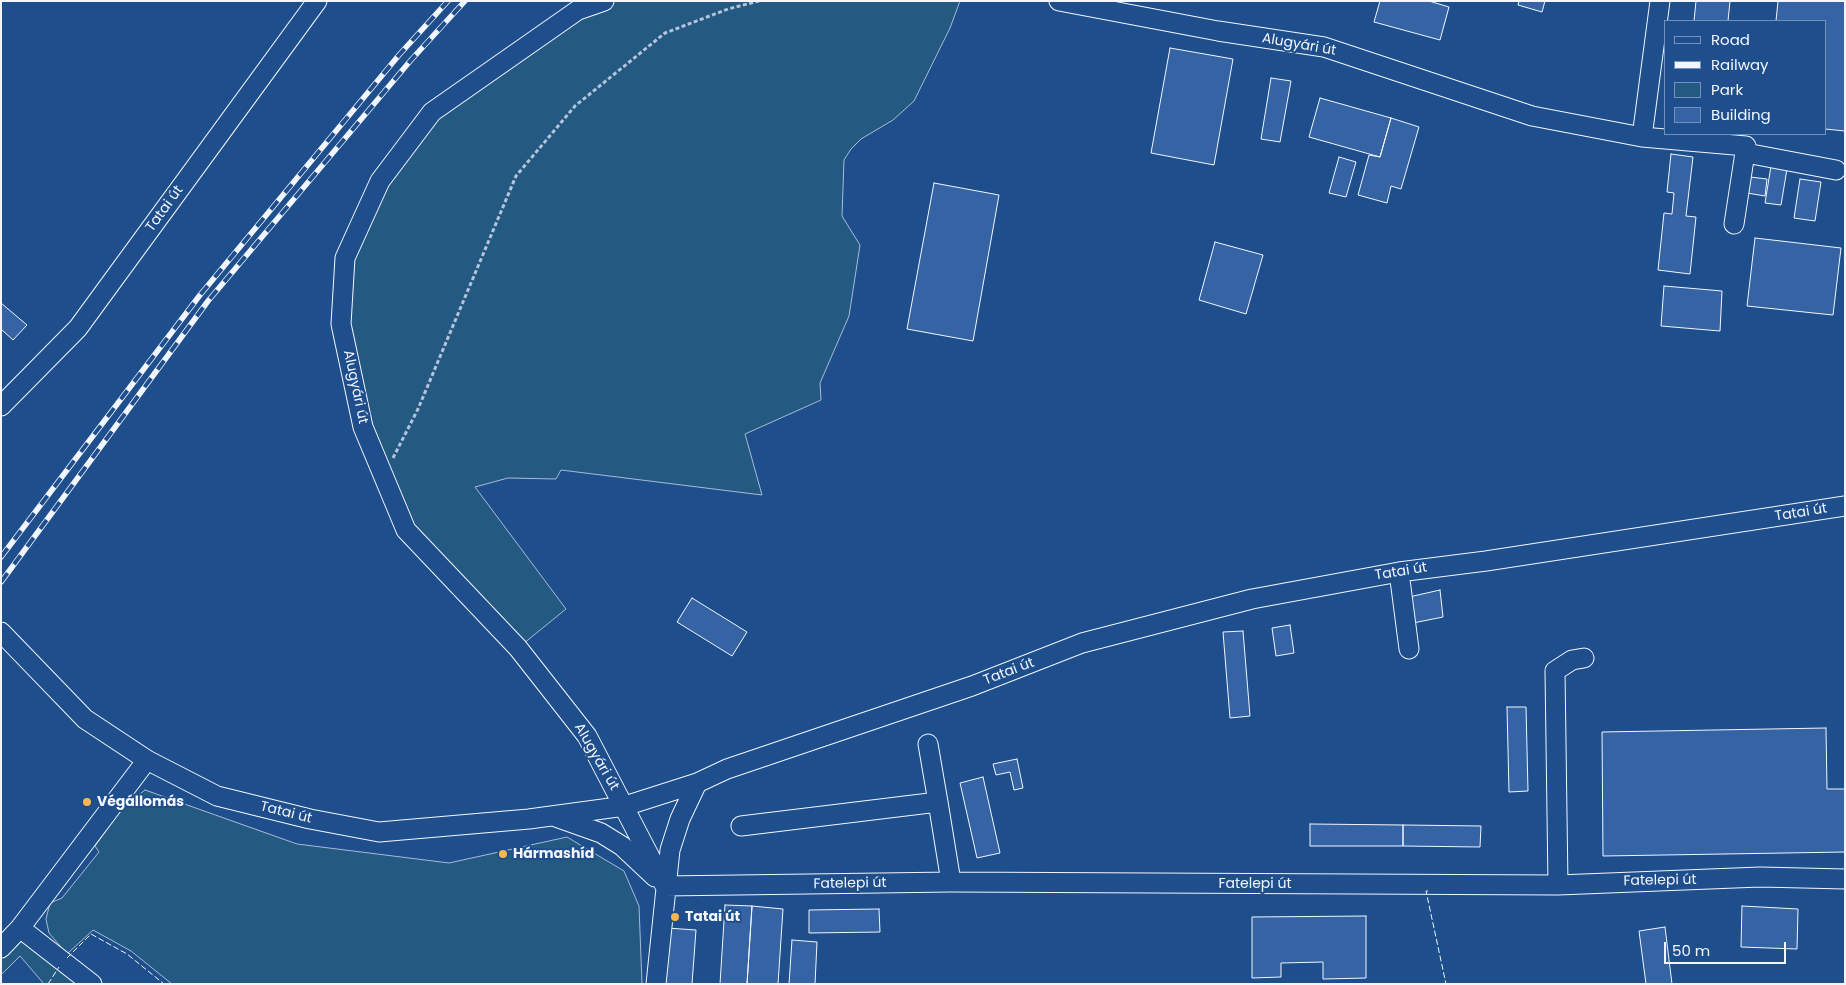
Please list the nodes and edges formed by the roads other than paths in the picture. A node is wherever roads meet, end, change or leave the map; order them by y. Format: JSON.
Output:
{"nodes":[{"id":1,"x":317,"y":1,"type":"edge"},
{"id":2,"x":604,"y":1,"type":"edge"},
{"id":3,"x":1059,"y":1,"type":"edge"},
{"id":4,"x":1660,"y":1,"type":"edge"},
{"id":5,"x":1095,"y":4,"type":"edge"},
{"id":6,"x":1642,"y":137,"type":"junction"},
{"id":7,"x":1746,"y":153,"type":"junction"},
{"id":8,"x":1836,"y":170,"type":"dead end"},
{"id":9,"x":1734,"y":224,"type":"dead end"},
{"id":10,"x":1,"y":406,"type":"edge"},
{"id":11,"x":1845,"y":506,"type":"edge"},
{"id":12,"x":1400,"y":572,"type":"junction"},
{"id":13,"x":1,"y":632,"type":"edge"},
{"id":14,"x":1409,"y":649,"type":"dead end"},
{"id":15,"x":1584,"y":658,"type":"dead end"},
{"id":16,"x":928,"y":744,"type":"dead end"},
{"id":17,"x":147,"y":760,"type":"junction"},
{"id":18,"x":697,"y":783,"type":"junction"},
{"id":19,"x":938,"y":802,"type":"junction"},
{"id":20,"x":625,"y":806,"type":"junction"},
{"id":21,"x":552,"y":815,"type":"junction"},
{"id":22,"x":741,"y":826,"type":"dead end"},
{"id":23,"x":1845,"y":880,"type":"edge"},
{"id":24,"x":951,"y":882,"type":"junction"},
{"id":25,"x":1558,"y":885,"type":"junction"},
{"id":26,"x":665,"y":886,"type":"junction"},
{"id":27,"x":20,"y":928,"type":"junction"},
{"id":28,"x":1,"y":948,"type":"edge"},
{"id":29,"x":92,"y":984,"type":"edge"},
{"id":30,"x":656,"y":984,"type":"edge"}],
"edges":[{"from":1,"to":10,"type":"street","name":"Tatai út"},
{"from":2,"to":20,"type":"street","name":"Alugyári út"},
{"from":3,"to":5,"type":"street","name":"Alugyári út"},
{"from":4,"to":6,"type":"street"},
{"from":5,"to":6,"type":"street","name":"Alugyári út"},
{"from":6,"to":7,"type":"street","name":"Alugyári út"},
{"from":7,"to":8,"type":"street"},
{"from":7,"to":9,"type":"street"},
{"from":11,"to":12,"type":"street","name":"Tatai út"},
{"from":12,"to":14,"type":"street"},
{"from":12,"to":18,"type":"street","name":"Tatai út"},
{"from":13,"to":17,"type":"street","name":"Tatai út"},
{"from":15,"to":25,"type":"street"},
{"from":16,"to":19,"type":"street"},
{"from":17,"to":21,"type":"street","name":"Tatai út"},
{"from":17,"to":27,"type":"street"},
{"from":18,"to":20,"type":"street","name":"Tatai út"},
{"from":18,"to":26,"type":"street"},
{"from":19,"to":22,"type":"street"},
{"from":19,"to":24,"type":"street"},
{"from":20,"to":21,"type":"street","name":"Tatai út"},
{"from":20,"to":26,"type":"street","name":"Alugyári út"},
{"from":21,"to":26,"type":"street"},
{"from":23,"to":25,"type":"street","name":"Fatelepi út"},
{"from":24,"to":25,"type":"street","name":"Fatelepi út"},
{"from":24,"to":26,"type":"street","name":"Fatelepi út"},
{"from":26,"to":30,"type":"street"},
{"from":27,"to":28,"type":"street"},
{"from":27,"to":29,"type":"street"}]}
